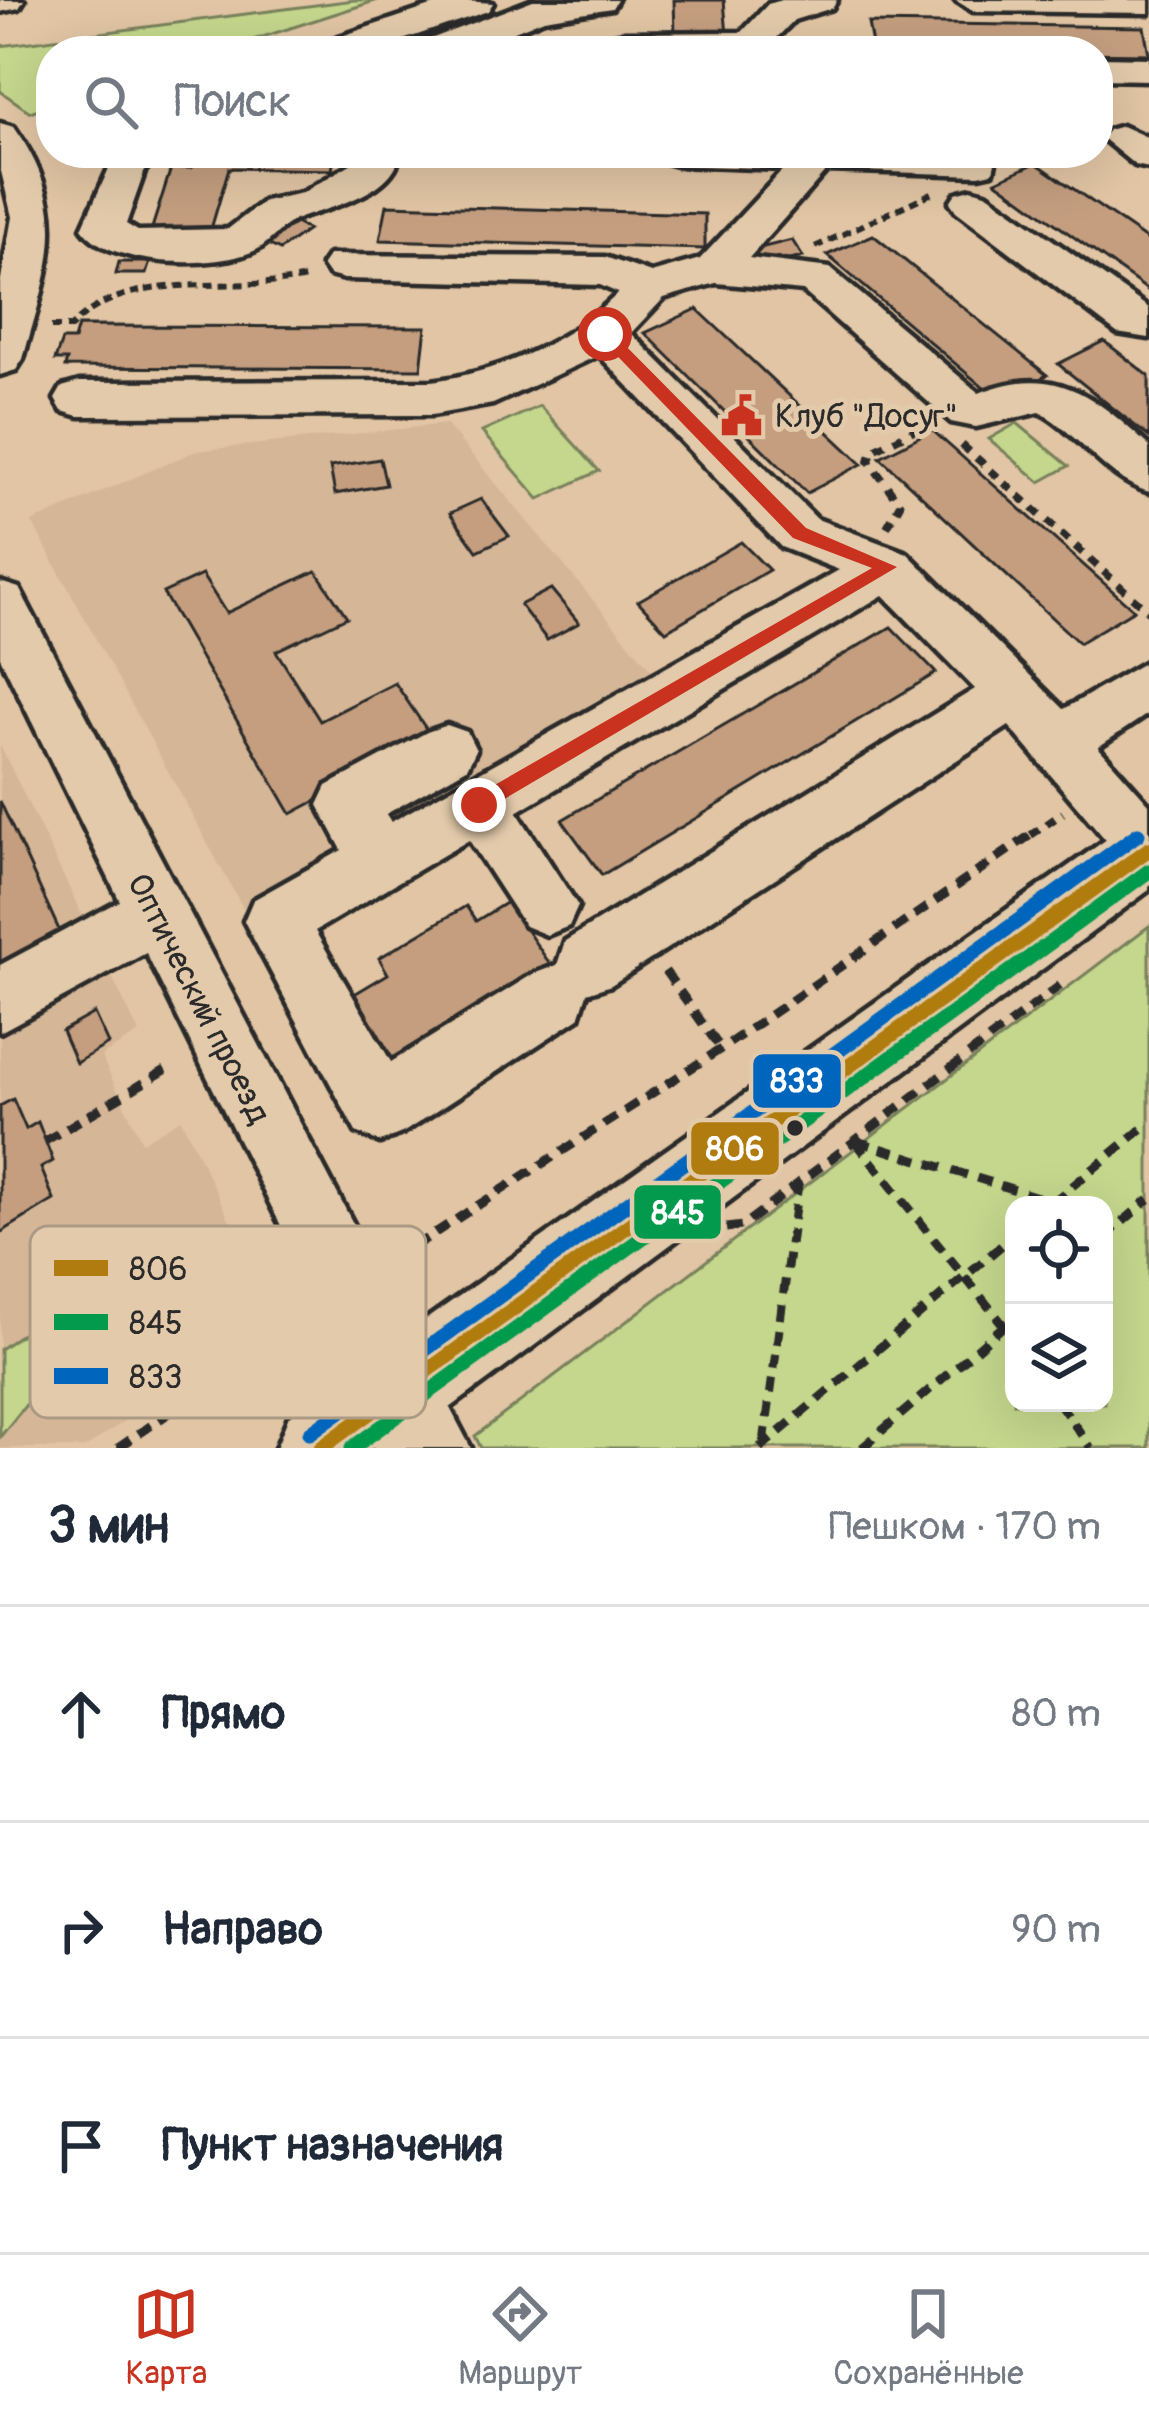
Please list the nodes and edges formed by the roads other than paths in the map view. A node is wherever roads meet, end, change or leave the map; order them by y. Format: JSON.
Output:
{"nodes":[{"id":1,"x":485,"y":0,"type":"edge"},
{"id":2,"x":599,"y":0,"type":"edge"},
{"id":3,"x":611,"y":0,"type":"edge"},
{"id":4,"x":819,"y":0,"type":"edge"},
{"id":5,"x":973,"y":0,"type":"edge"},
{"id":6,"x":1148,"y":1,"type":"edge"},
{"id":7,"x":389,"y":36,"type":"edge"},
{"id":8,"x":471,"y":36,"type":"edge"},
{"id":9,"x":622,"y":36,"type":"edge"},
{"id":10,"x":759,"y":36,"type":"edge"},
{"id":11,"x":1113,"y":68,"type":"edge"},
{"id":12,"x":1149,"y":69,"type":"edge"},
{"id":13,"x":24,"y":147,"type":"edge"},
{"id":14,"x":126,"y":168,"type":"edge"},
{"id":15,"x":373,"y":168,"type":"edge"},
{"id":16,"x":807,"y":168,"type":"edge"},
{"id":17,"x":965,"y":180,"type":"edge"},
{"id":18,"x":344,"y":265,"type":"road end"},
{"id":19,"x":715,"y":269,"type":"junction"},
{"id":20,"x":10,"y":283,"type":"edge"},
{"id":21,"x":648,"y":288,"type":"junction"},
{"id":22,"x":1149,"y":323,"type":"edge"},
{"id":23,"x":605,"y":334,"type":"junction"},
{"id":24,"x":0,"y":359,"type":"edge"},
{"id":25,"x":79,"y":399,"type":"dead end"},
{"id":26,"x":1149,"y":474,"type":"edge"},
{"id":27,"x":878,"y":563,"type":"junction"},
{"id":28,"x":0,"y":602,"type":"edge"},
{"id":29,"x":16,"y":674,"type":"edge"},
{"id":30,"x":1149,"y":683,"type":"edge"},
{"id":31,"x":1016,"y":693,"type":"junction"},
{"id":32,"x":1057,"y":744,"type":"junction"},
{"id":33,"x":447,"y":750,"type":"dead end"},
{"id":34,"x":479,"y":805,"type":"junction"},
{"id":35,"x":1149,"y":848,"type":"edge"},
{"id":36,"x":381,"y":860,"type":"junction"},
{"id":37,"x":547,"y":906,"type":"dead end"},
{"id":38,"x":157,"y":914,"type":"junction"},
{"id":39,"x":0,"y":1000,"type":"edge"},
{"id":40,"x":318,"y":1226,"type":"edge"},
{"id":41,"x":426,"y":1412,"type":"edge"},
{"id":42,"x":417,"y":1419,"type":"edge"},
{"id":43,"x":321,"y":1448,"type":"edge"}],
"edges":[{"from":1,"to":7,"type":"street"},
{"from":2,"to":8,"type":"street"},
{"from":3,"to":9,"type":"street"},
{"from":4,"to":10,"type":"street"},
{"from":5,"to":6,"type":"street"},
{"from":11,"to":12,"type":"street"},
{"from":13,"to":20,"type":"street"},
{"from":14,"to":15,"type":"street"},
{"from":16,"to":19,"type":"street"},
{"from":17,"to":22,"type":"street"},
{"from":18,"to":21,"type":"street"},
{"from":19,"to":21,"type":"street"},
{"from":19,"to":26,"type":"street"},
{"from":20,"to":24,"type":"street"},
{"from":21,"to":23,"type":"street"},
{"from":23,"to":25,"type":"street"},
{"from":23,"to":27,"type":"street"},
{"from":27,"to":31,"type":"street"},
{"from":27,"to":34,"type":"street"},
{"from":28,"to":29,"type":"street","name":"Оптический проезд"},
{"from":29,"to":38,"type":"street","name":"Оптический проезд"},
{"from":30,"to":32,"type":"street"},
{"from":31,"to":32,"type":"street"},
{"from":31,"to":36,"type":"street"},
{"from":32,"to":35,"type":"street"},
{"from":33,"to":36,"type":"street"},
{"from":34,"to":36,"type":"street"},
{"from":34,"to":37,"type":"street"},
{"from":35,"to":41,"type":"main road"},
{"from":38,"to":39,"type":"street"},
{"from":38,"to":40,"type":"street","name":"Оптический проезд"},
{"from":42,"to":43,"type":"main road"}]}
